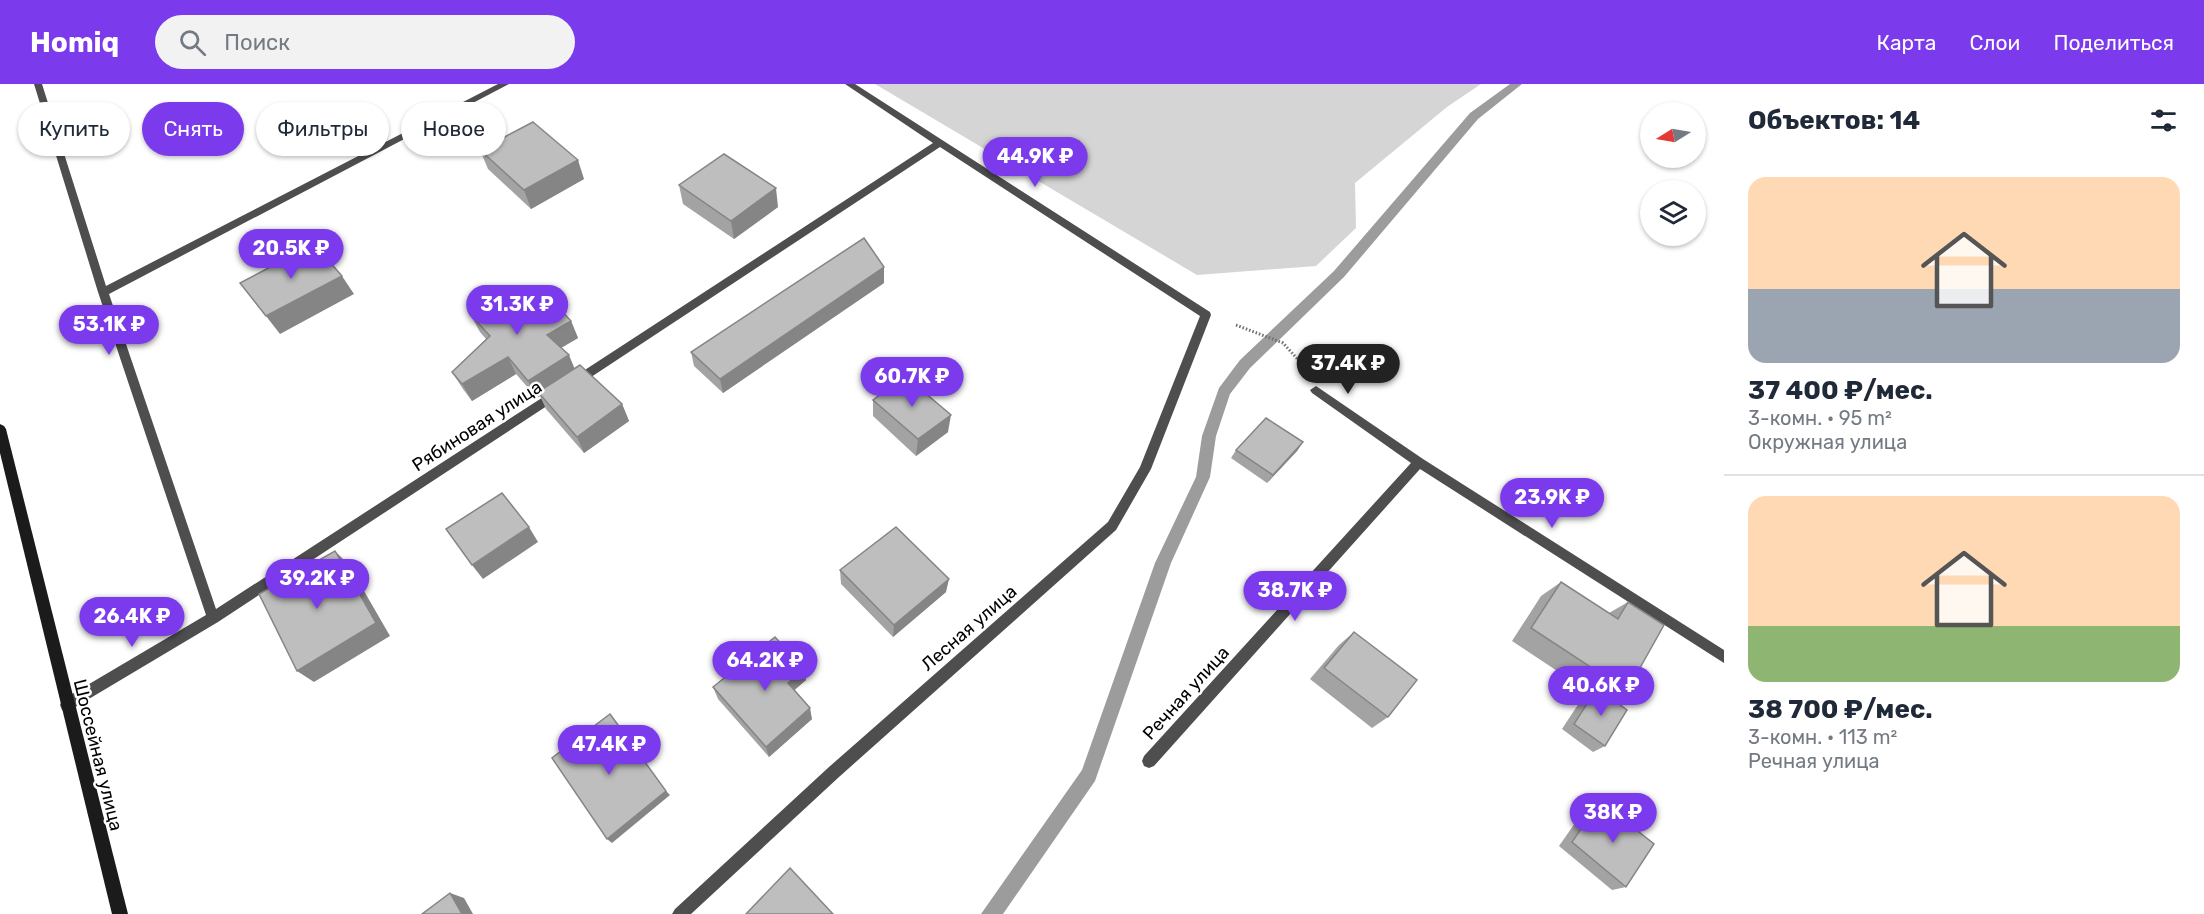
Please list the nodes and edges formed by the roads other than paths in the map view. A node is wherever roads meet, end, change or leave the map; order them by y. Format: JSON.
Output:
{"nodes":[{"id":1,"x":38,"y":84,"type":"edge"},
{"id":2,"x":505,"y":84,"type":"edge"},
{"id":3,"x":849,"y":84,"type":"edge"},
{"id":4,"x":940,"y":143,"type":"junction"},
{"id":5,"x":103,"y":292,"type":"junction"},
{"id":6,"x":1316,"y":390,"type":"dead end"},
{"id":7,"x":0,"y":429,"type":"edge"},
{"id":8,"x":1419,"y":462,"type":"junction"},
{"id":9,"x":213,"y":618,"type":"junction"},
{"id":10,"x":1724,"y":657,"type":"edge"},
{"id":11,"x":67,"y":705,"type":"junction"},
{"id":12,"x":1149,"y":761,"type":"dead end"},
{"id":13,"x":120,"y":914,"type":"edge"},
{"id":14,"x":680,"y":914,"type":"edge"}],
"edges":[{"from":1,"to":5,"type":"street"},
{"from":2,"to":5,"type":"street"},
{"from":3,"to":4,"type":"street"},
{"from":4,"to":9,"type":"street","name":"Рябиновая улица"},
{"from":4,"to":14,"type":"street","name":"Лесная улица"},
{"from":5,"to":9,"type":"street"},
{"from":6,"to":8,"type":"street"},
{"from":7,"to":11,"type":"main road","name":"Шоссейная улица"},
{"from":8,"to":10,"type":"street"},
{"from":8,"to":12,"type":"street","name":"Речная улица"},
{"from":9,"to":11,"type":"street","name":"Рябиновая улица"},
{"from":11,"to":13,"type":"main road","name":"Шоссейная улица"}]}
